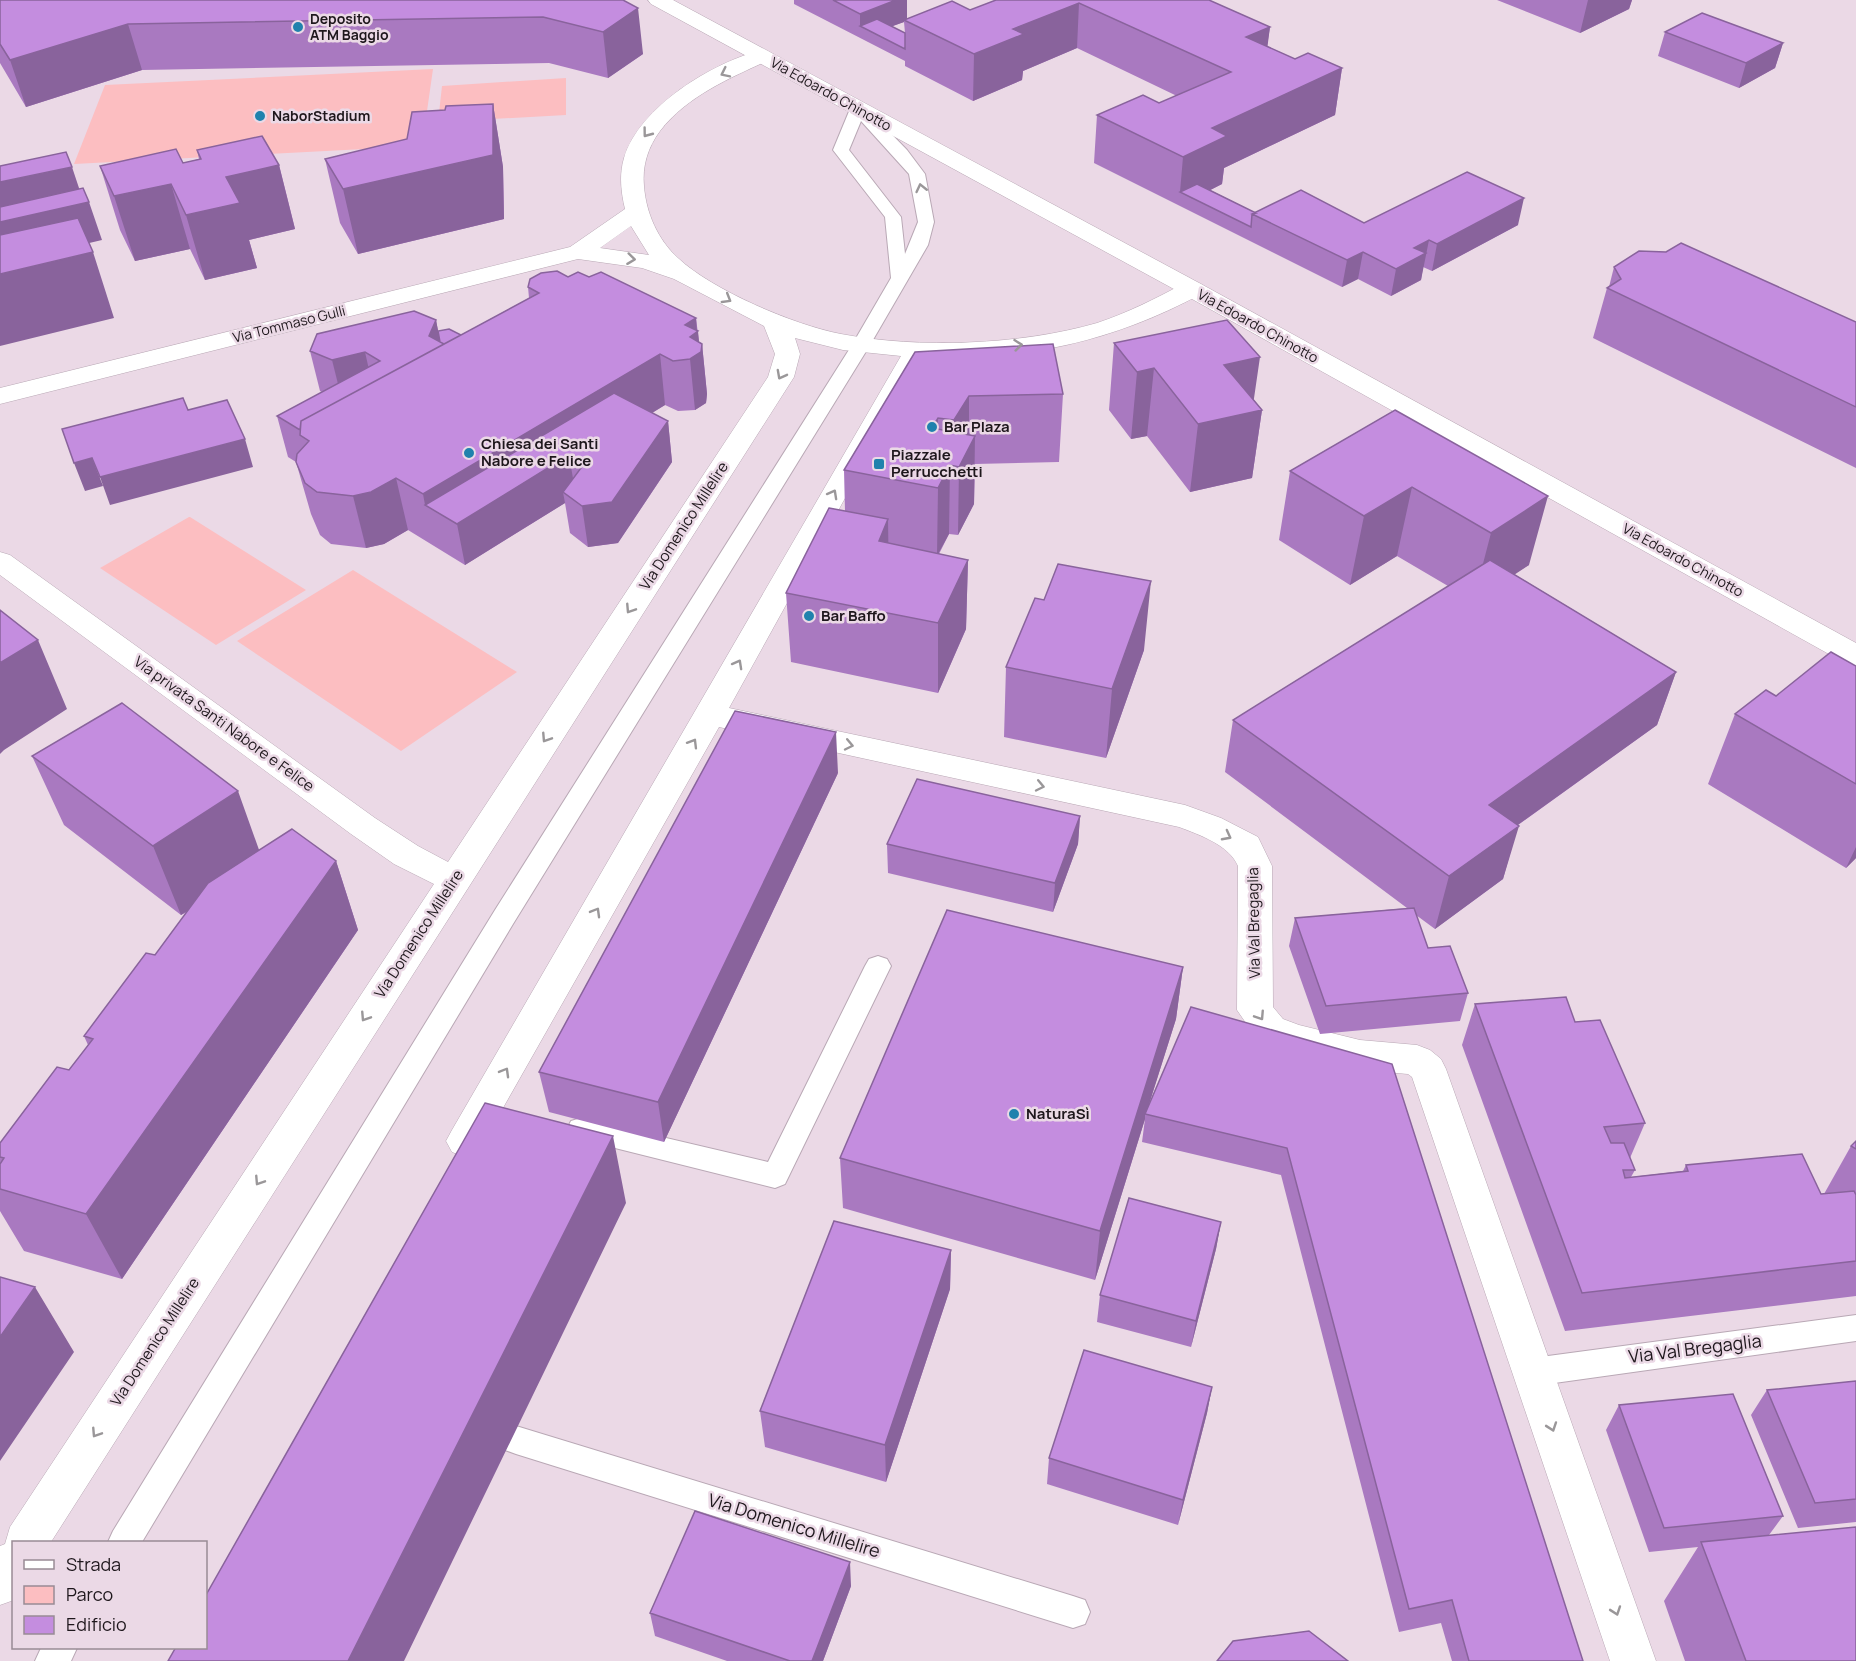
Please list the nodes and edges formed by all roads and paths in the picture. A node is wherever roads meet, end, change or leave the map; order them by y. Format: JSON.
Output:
{"nodes":[{"id":1,"x":657,"y":0,"type":"edge"},
{"id":2,"x":762,"y":56,"type":"junction"},
{"id":3,"x":858,"y":109,"type":"junction"},
{"id":4,"x":637,"y":211,"type":"junction"},
{"id":5,"x":578,"y":252,"type":"junction"},
{"id":6,"x":681,"y":274,"type":"junction"},
{"id":7,"x":899,"y":276,"type":"junction"},
{"id":8,"x":1192,"y":289,"type":"junction"},
{"id":9,"x":774,"y":322,"type":"junction"},
{"id":10,"x":861,"y":345,"type":"junction"},
{"id":11,"x":918,"y":349,"type":"junction"},
{"id":12,"x":0,"y":396,"type":"edge"},
{"id":13,"x":0,"y":561,"type":"edge"},
{"id":14,"x":1856,"y":656,"type":"edge"},
{"id":15,"x":710,"y":715,"type":"junction"},
{"id":16,"x":453,"y":880,"type":"junction"},
{"id":17,"x":878,"y":966,"type":"dead end"},
{"id":18,"x":561,"y":1124,"type":"edge"},
{"id":19,"x":451,"y":1168,"type":"edge"},
{"id":20,"x":1856,"y":1328,"type":"edge"},
{"id":21,"x":1533,"y":1371,"type":"junction"},
{"id":22,"x":516,"y":1440,"type":"dead end"},
{"id":23,"x":27,"y":1541,"type":"edge"},
{"id":24,"x":125,"y":1541,"type":"edge"},
{"id":25,"x":12,"y":1565,"type":"edge"},
{"id":26,"x":0,"y":1582,"type":"edge"},
{"id":27,"x":1073,"y":1612,"type":"dead end"},
{"id":28,"x":1633,"y":1661,"type":"edge"}],
"edges":[{"from":1,"to":2,"type":"street","name":"Via Edoardo Chinotto"},
{"from":2,"to":3,"type":"street","name":"Via Edoardo Chinotto"},
{"from":2,"to":4,"type":"street","one_way":true},
{"from":3,"to":7,"type":"lane"},
{"from":7,"to":3,"type":"lane","one_way":true},
{"from":3,"to":8,"type":"street","name":"Via Edoardo Chinotto"},
{"from":4,"to":5,"type":"street","name":"Via Tommaso Gulli"},
{"from":4,"to":6,"type":"street"},
{"from":5,"to":6,"type":"street","name":"Via Tommaso Gulli","one_way":true},
{"from":5,"to":12,"type":"street","name":"Via Tommaso Gulli"},
{"from":6,"to":9,"type":"street","one_way":true},
{"from":7,"to":10,"type":"lane"},
{"from":11,"to":8,"type":"street","one_way":true},
{"from":8,"to":14,"type":"street","name":"Via Edoardo Chinotto"},
{"from":9,"to":10,"type":"street"},
{"from":9,"to":16,"type":"street","name":"Via Domenico Millelire","one_way":true},
{"from":10,"to":11,"type":"street"},
{"from":10,"to":24,"type":"lane"},
{"from":15,"to":11,"type":"street","one_way":true},
{"from":13,"to":16,"type":"street","name":"Via privata Santi Nabore e Felice"},
{"from":19,"to":15,"type":"street","one_way":true},
{"from":15,"to":21,"type":"street","name":"Via Val Bregaglia","one_way":true},
{"from":16,"to":23,"type":"street","name":"Via Domenico Millelire","one_way":true},
{"from":17,"to":18,"type":"lane"},
{"from":20,"to":21,"type":"lane","name":"Via Val Bregaglia"},
{"from":21,"to":28,"type":"street","name":"Via Val Bregaglia","one_way":true},
{"from":22,"to":27,"type":"lane","name":"Via Domenico Millelire"},
{"from":25,"to":26,"type":"street"}]}
